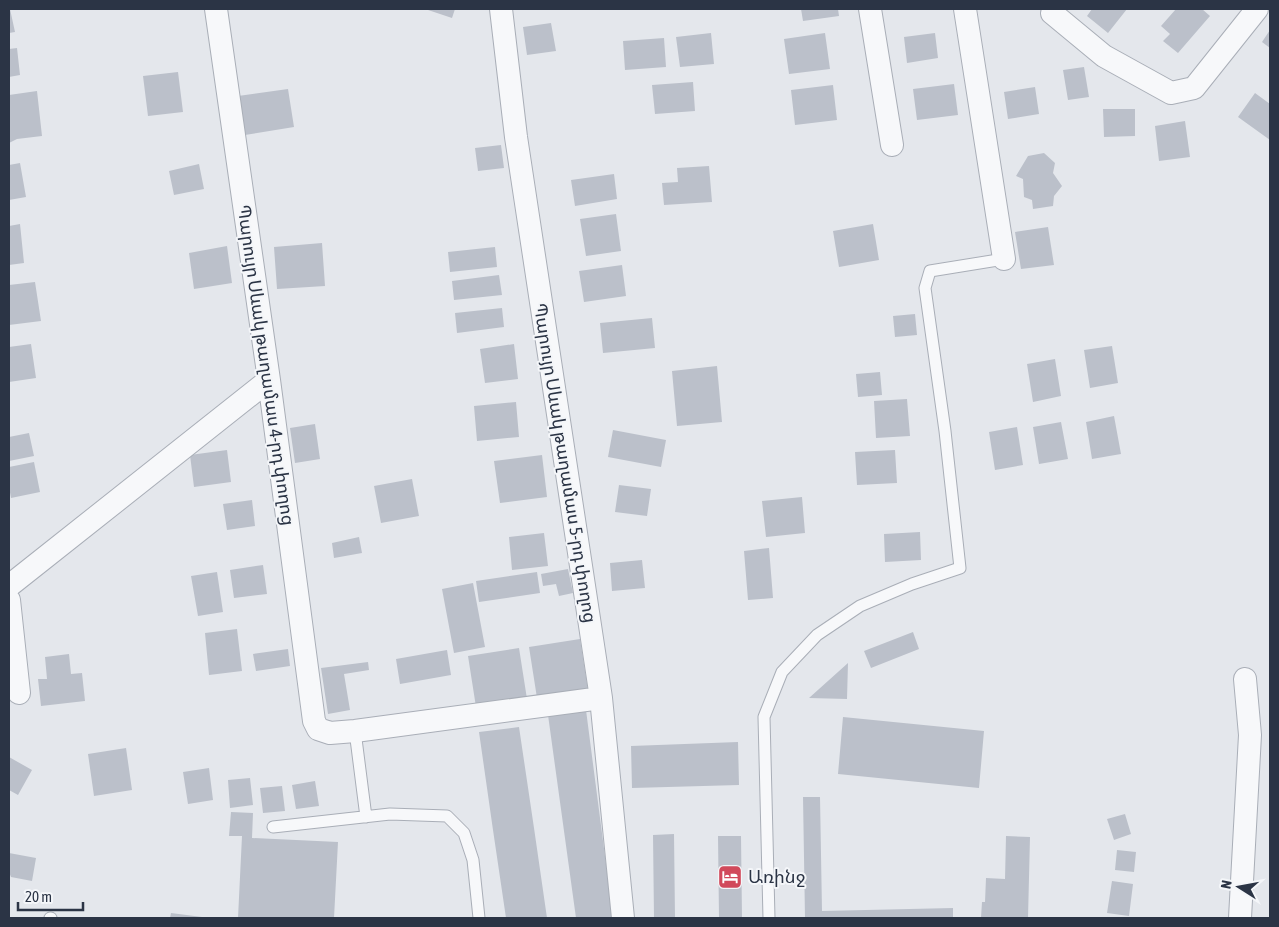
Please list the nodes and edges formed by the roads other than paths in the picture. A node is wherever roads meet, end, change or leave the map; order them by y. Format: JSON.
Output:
{"nodes":[{"id":1,"x":216,"y":9,"type":"edge"},
{"id":2,"x":501,"y":9,"type":"edge"},
{"id":3,"x":870,"y":9,"type":"edge"},
{"id":4,"x":965,"y":9,"type":"edge"},
{"id":5,"x":1257,"y":9,"type":"edge"},
{"id":6,"x":1051,"y":10,"type":"edge"},
{"id":7,"x":892,"y":145,"type":"dead end"},
{"id":8,"x":1004,"y":259,"type":"joint"},
{"id":9,"x":269,"y":380,"type":"junction"},
{"id":10,"x":9,"y":586,"type":"edge"},
{"id":11,"x":9,"y":600,"type":"edge"},
{"id":12,"x":1245,"y":679,"type":"dead end"},
{"id":13,"x":19,"y":693,"type":"dead end"},
{"id":14,"x":601,"y":698,"type":"junction"},
{"id":15,"x":355,"y":732,"type":"junction"},
{"id":16,"x":366,"y":817,"type":"junction"},
{"id":17,"x":273,"y":827,"type":"dead end"},
{"id":18,"x":479,"y":918,"type":"edge"},
{"id":19,"x":623,"y":918,"type":"edge"},
{"id":20,"x":769,"y":918,"type":"edge"},
{"id":21,"x":1240,"y":918,"type":"edge"}],
"edges":[{"from":1,"to":9,"type":"street","name":"Պարույր Սևակ թաղամաս 4-րդ փողոց"},
{"from":2,"to":14,"type":"street","name":"Պարույր Սևակ թաղամաս 5-րդ փողոց"},
{"from":3,"to":7,"type":"street"},
{"from":4,"to":8,"type":"street"},
{"from":5,"to":6,"type":"street"},
{"from":8,"to":20,"type":"lane"},
{"from":9,"to":10,"type":"street"},
{"from":9,"to":15,"type":"street","name":"Պարույր Սևակ թաղամաս 4-րդ փողոց"},
{"from":11,"to":13,"type":"street"},
{"from":12,"to":21,"type":"street"},
{"from":14,"to":15,"type":"street"},
{"from":14,"to":19,"type":"street","name":"Պարույր Սևակ թաղամաս 5-րդ փողոց"},
{"from":15,"to":16,"type":"lane"},
{"from":16,"to":17,"type":"lane"},
{"from":16,"to":18,"type":"lane"}]}
